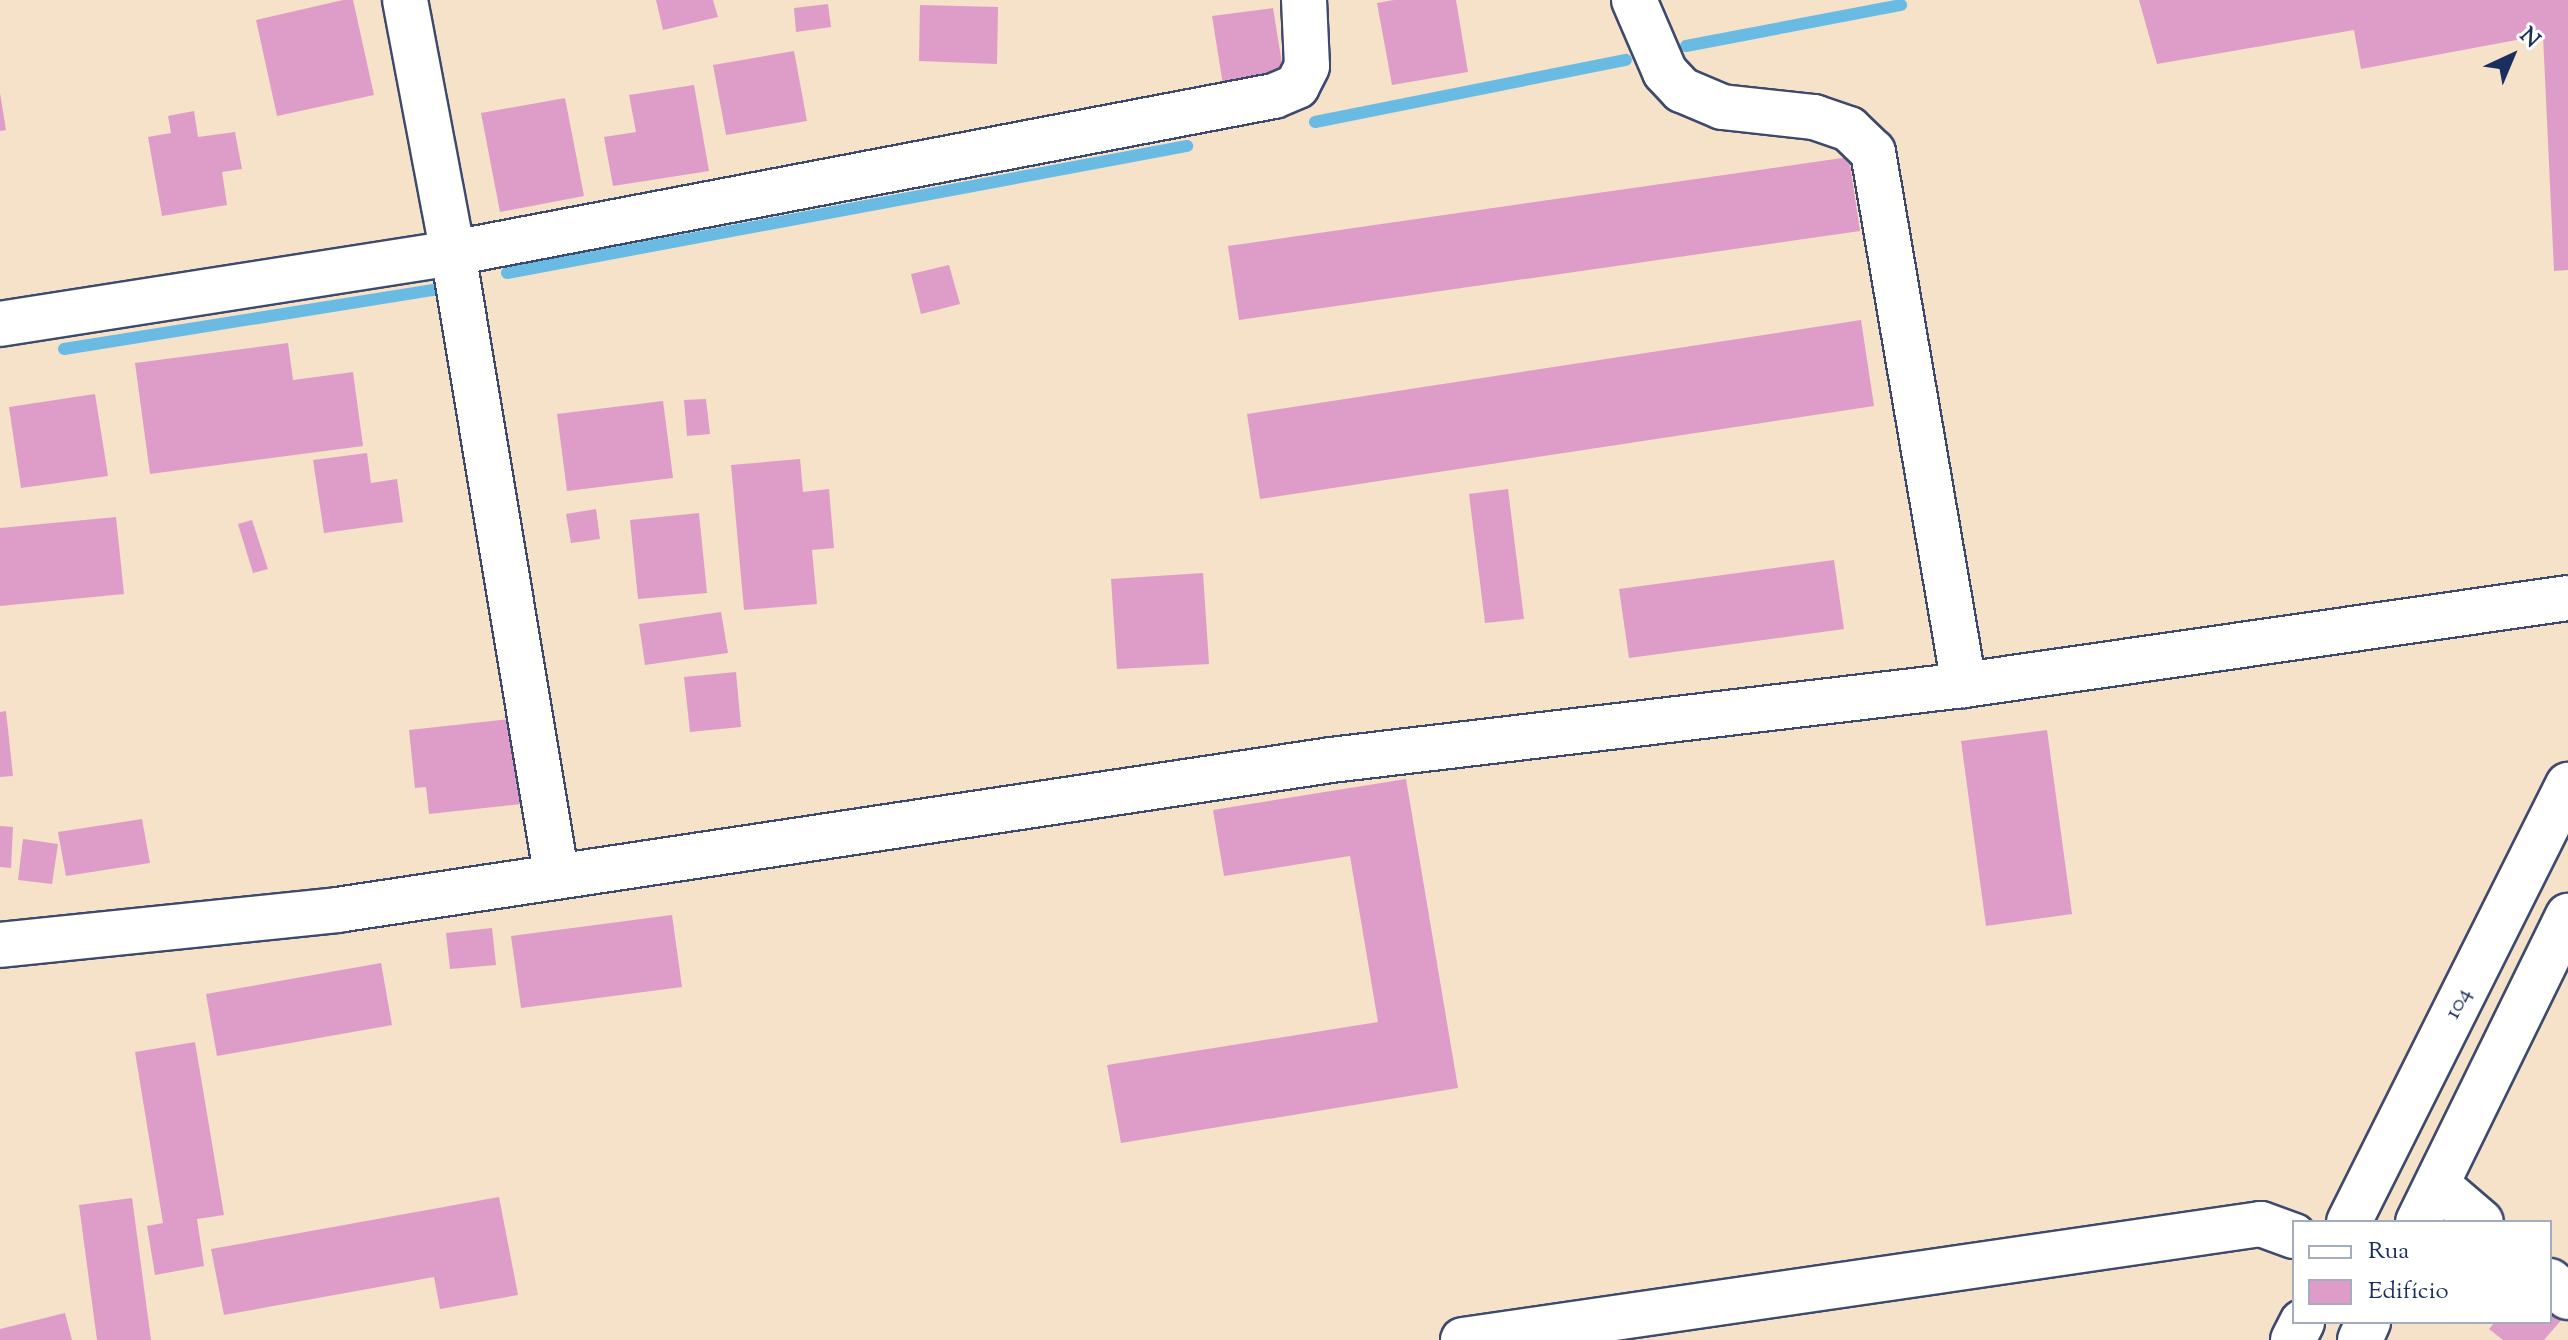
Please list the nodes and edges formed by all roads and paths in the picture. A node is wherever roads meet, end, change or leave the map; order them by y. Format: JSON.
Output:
{"nodes":[{"id":1,"x":405,"y":0,"type":"edge"},
{"id":2,"x":1304,"y":0,"type":"edge"},
{"id":3,"x":1634,"y":0,"type":"edge"},
{"id":4,"x":453,"y":253,"type":"junction"},
{"id":5,"x":0,"y":324,"type":"edge"},
{"id":6,"x":2568,"y":598,"type":"edge"},
{"id":7,"x":1964,"y":685,"type":"junction"},
{"id":8,"x":2568,"y":785,"type":"edge"},
{"id":9,"x":556,"y":873,"type":"junction"},
{"id":10,"x":2564,"y":935,"type":"edge"},
{"id":11,"x":0,"y":945,"type":"edge"},
{"id":12,"x":2428,"y":1204,"type":"edge"},
{"id":13,"x":2350,"y":1220,"type":"edge"},
{"id":14,"x":2475,"y":1220,"type":"edge"},
{"id":15,"x":2292,"y":1235,"type":"edge"},
{"id":16,"x":2552,"y":1283,"type":"edge"},
{"id":17,"x":2568,"y":1297,"type":"edge"},
{"id":18,"x":1463,"y":1340,"type":"edge"}],
"edges":[{"from":1,"to":4,"type":"street"},
{"from":2,"to":4,"type":"street"},
{"from":3,"to":7,"type":"street"},
{"from":4,"to":5,"type":"street"},
{"from":4,"to":9,"type":"street"},
{"from":6,"to":7,"type":"street"},
{"from":7,"to":9,"type":"street"},
{"from":8,"to":13,"type":"street","name":"104"},
{"from":9,"to":11,"type":"street"},
{"from":10,"to":12,"type":"street"},
{"from":12,"to":14,"type":"street"},
{"from":15,"to":18,"type":"street"},
{"from":16,"to":17,"type":"street"}]}
